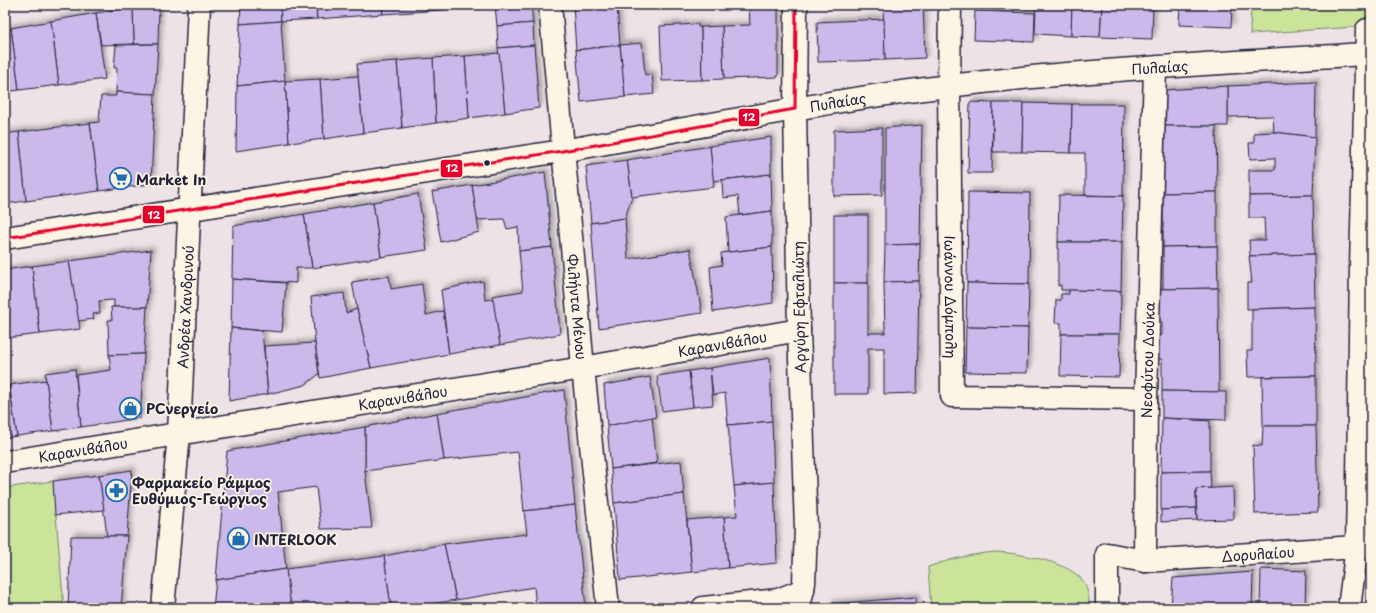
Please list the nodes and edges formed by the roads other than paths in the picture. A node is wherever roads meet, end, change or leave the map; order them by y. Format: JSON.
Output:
{"nodes":[{"id":1,"x":199,"y":5,"type":"edge"},
{"id":2,"x":550,"y":5,"type":"edge"},
{"id":3,"x":796,"y":5,"type":"edge"},
{"id":4,"x":950,"y":5,"type":"edge"},
{"id":5,"x":1366,"y":30,"type":"dead end"},
{"id":6,"x":1366,"y":54,"type":"junction"},
{"id":7,"x":1155,"y":68,"type":"junction"},
{"id":8,"x":949,"y":85,"type":"junction"},
{"id":9,"x":795,"y":109,"type":"junction"},
{"id":10,"x":562,"y":151,"type":"junction"},
{"id":11,"x":191,"y":208,"type":"junction"},
{"id":12,"x":5,"y":238,"type":"edge"},
{"id":13,"x":1366,"y":267,"type":"edge"},
{"id":14,"x":799,"y":330,"type":"junction"},
{"id":15,"x":583,"y":368,"type":"junction"},
{"id":16,"x":1146,"y":399,"type":"junction"},
{"id":17,"x":179,"y":434,"type":"junction"},
{"id":18,"x":5,"y":462,"type":"edge"},
{"id":19,"x":1364,"y":546,"type":"edge"},
{"id":20,"x":1145,"y":561,"type":"junction"},
{"id":21,"x":801,"y":599,"type":"edge"},
{"id":22,"x":163,"y":608,"type":"edge"},
{"id":23,"x":608,"y":608,"type":"edge"},
{"id":24,"x":702,"y":608,"type":"edge"},
{"id":25,"x":1107,"y":608,"type":"edge"},
{"id":26,"x":1349,"y":608,"type":"edge"}],
"edges":[{"from":1,"to":11,"type":"street","name":"Ανδρέα Χανδρινού"},
{"from":2,"to":10,"type":"street","name":"Φιλήντα Μένου"},
{"from":3,"to":9,"type":"street","name":"Αργύρη Εφταλιώτη"},
{"from":4,"to":8,"type":"street","name":"Ιωάννου Δόμπολη"},
{"from":5,"to":6,"type":"street"},
{"from":6,"to":7,"type":"street","name":"Πυλαίας"},
{"from":6,"to":13,"type":"street"},
{"from":7,"to":8,"type":"street","name":"Πυλαίας"},
{"from":7,"to":16,"type":"street","name":"Νεοφύτου Δούκα"},
{"from":8,"to":9,"type":"street","name":"Πυλαίας"},
{"from":8,"to":16,"type":"street","name":"Ιωάννου Δόμπολη"},
{"from":9,"to":10,"type":"street","name":"Πυλαίας"},
{"from":9,"to":14,"type":"street","name":"Αργύρη Εφταλιώτη"},
{"from":10,"to":11,"type":"street","name":"Πυλαίας"},
{"from":10,"to":15,"type":"street","name":"Φιλήντα Μένου"},
{"from":11,"to":12,"type":"street","name":"Πυλαίας"},
{"from":11,"to":17,"type":"street","name":"Ανδρέα Χανδρινού"},
{"from":13,"to":19,"type":"street"},
{"from":14,"to":15,"type":"street","name":"Καρανιβάλου"},
{"from":14,"to":21,"type":"street","name":"Αργύρη Εφταλιώτη"},
{"from":15,"to":17,"type":"street","name":"Καρανιβάλου"},
{"from":15,"to":23,"type":"street","name":"Φιλήντα Μένου"},
{"from":16,"to":20,"type":"street","name":"Νεοφύτου Δούκα"},
{"from":17,"to":18,"type":"street","name":"Καρανιβάλου"},
{"from":17,"to":22,"type":"street","name":"Ανδρέα Χανδρινού"},
{"from":19,"to":20,"type":"street","name":"Δορυλαίου"},
{"from":19,"to":26,"type":"street"},
{"from":20,"to":25,"type":"street"},
{"from":21,"to":24,"type":"street"}]}
